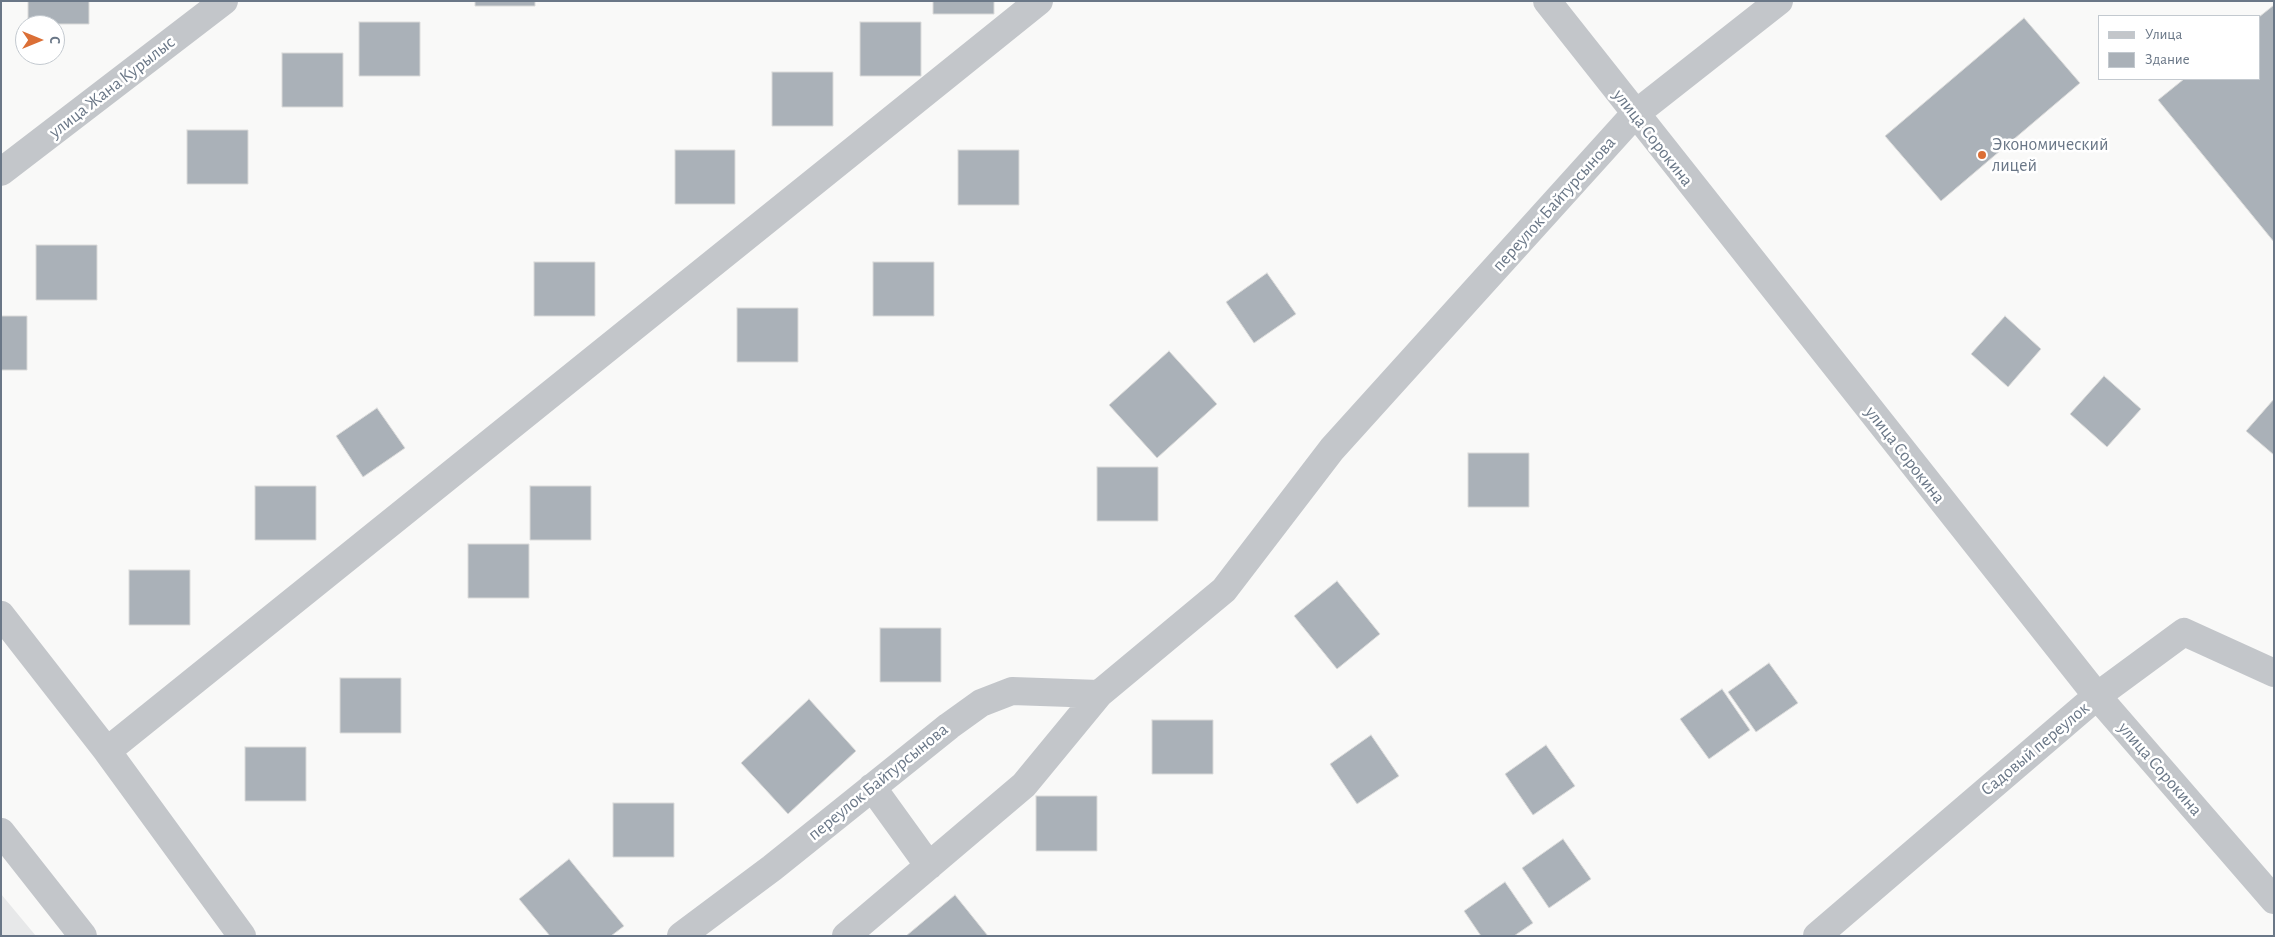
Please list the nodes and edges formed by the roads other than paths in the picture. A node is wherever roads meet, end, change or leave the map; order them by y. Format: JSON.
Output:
{"nodes":[{"id":1,"x":224,"y":1,"type":"edge"},
{"id":2,"x":1039,"y":1,"type":"edge"},
{"id":3,"x":1546,"y":1,"type":"edge"},
{"id":4,"x":1779,"y":1,"type":"edge"},
{"id":5,"x":1634,"y":115,"type":"junction"},
{"id":6,"x":1,"y":172,"type":"edge"},
{"id":7,"x":1,"y":615,"type":"edge"},
{"id":8,"x":2274,"y":673,"type":"edge"},
{"id":9,"x":1100,"y":694,"type":"junction"},
{"id":10,"x":2097,"y":696,"type":"junction"},
{"id":11,"x":107,"y":751,"type":"junction"},
{"id":12,"x":872,"y":787,"type":"junction"},
{"id":13,"x":1,"y":832,"type":"edge"},
{"id":14,"x":929,"y":866,"type":"junction"},
{"id":15,"x":2274,"y":900,"type":"edge"},
{"id":16,"x":83,"y":936,"type":"edge"},
{"id":17,"x":242,"y":936,"type":"edge"},
{"id":18,"x":680,"y":936,"type":"edge"},
{"id":19,"x":846,"y":936,"type":"edge"},
{"id":20,"x":1816,"y":936,"type":"edge"}],
"edges":[{"from":1,"to":6,"type":"street","name":"улица Жана Курылыс"},
{"from":2,"to":11,"type":"street"},
{"from":3,"to":5,"type":"street","name":"улица Сорокина"},
{"from":4,"to":5,"type":"street","name":"переулок Байтурсынова"},
{"from":5,"to":9,"type":"street","name":"переулок Байтурсынова"},
{"from":5,"to":10,"type":"street","name":"улица Сорокина"},
{"from":7,"to":11,"type":"street"},
{"from":8,"to":10,"type":"street","name":"Садовый переулок"},
{"from":9,"to":12,"type":"street","name":"переулок Байтурсынова"},
{"from":9,"to":14,"type":"street","name":"переулок Байтурсынова"},
{"from":10,"to":15,"type":"street","name":"улица Сорокина"},
{"from":10,"to":20,"type":"street","name":"Садовый переулок"},
{"from":11,"to":17,"type":"street"},
{"from":12,"to":14,"type":"street"},
{"from":12,"to":18,"type":"street","name":"переулок Байтурсынова"},
{"from":13,"to":16,"type":"street"},
{"from":14,"to":19,"type":"street","name":"переулок Байтурсынова"}]}
